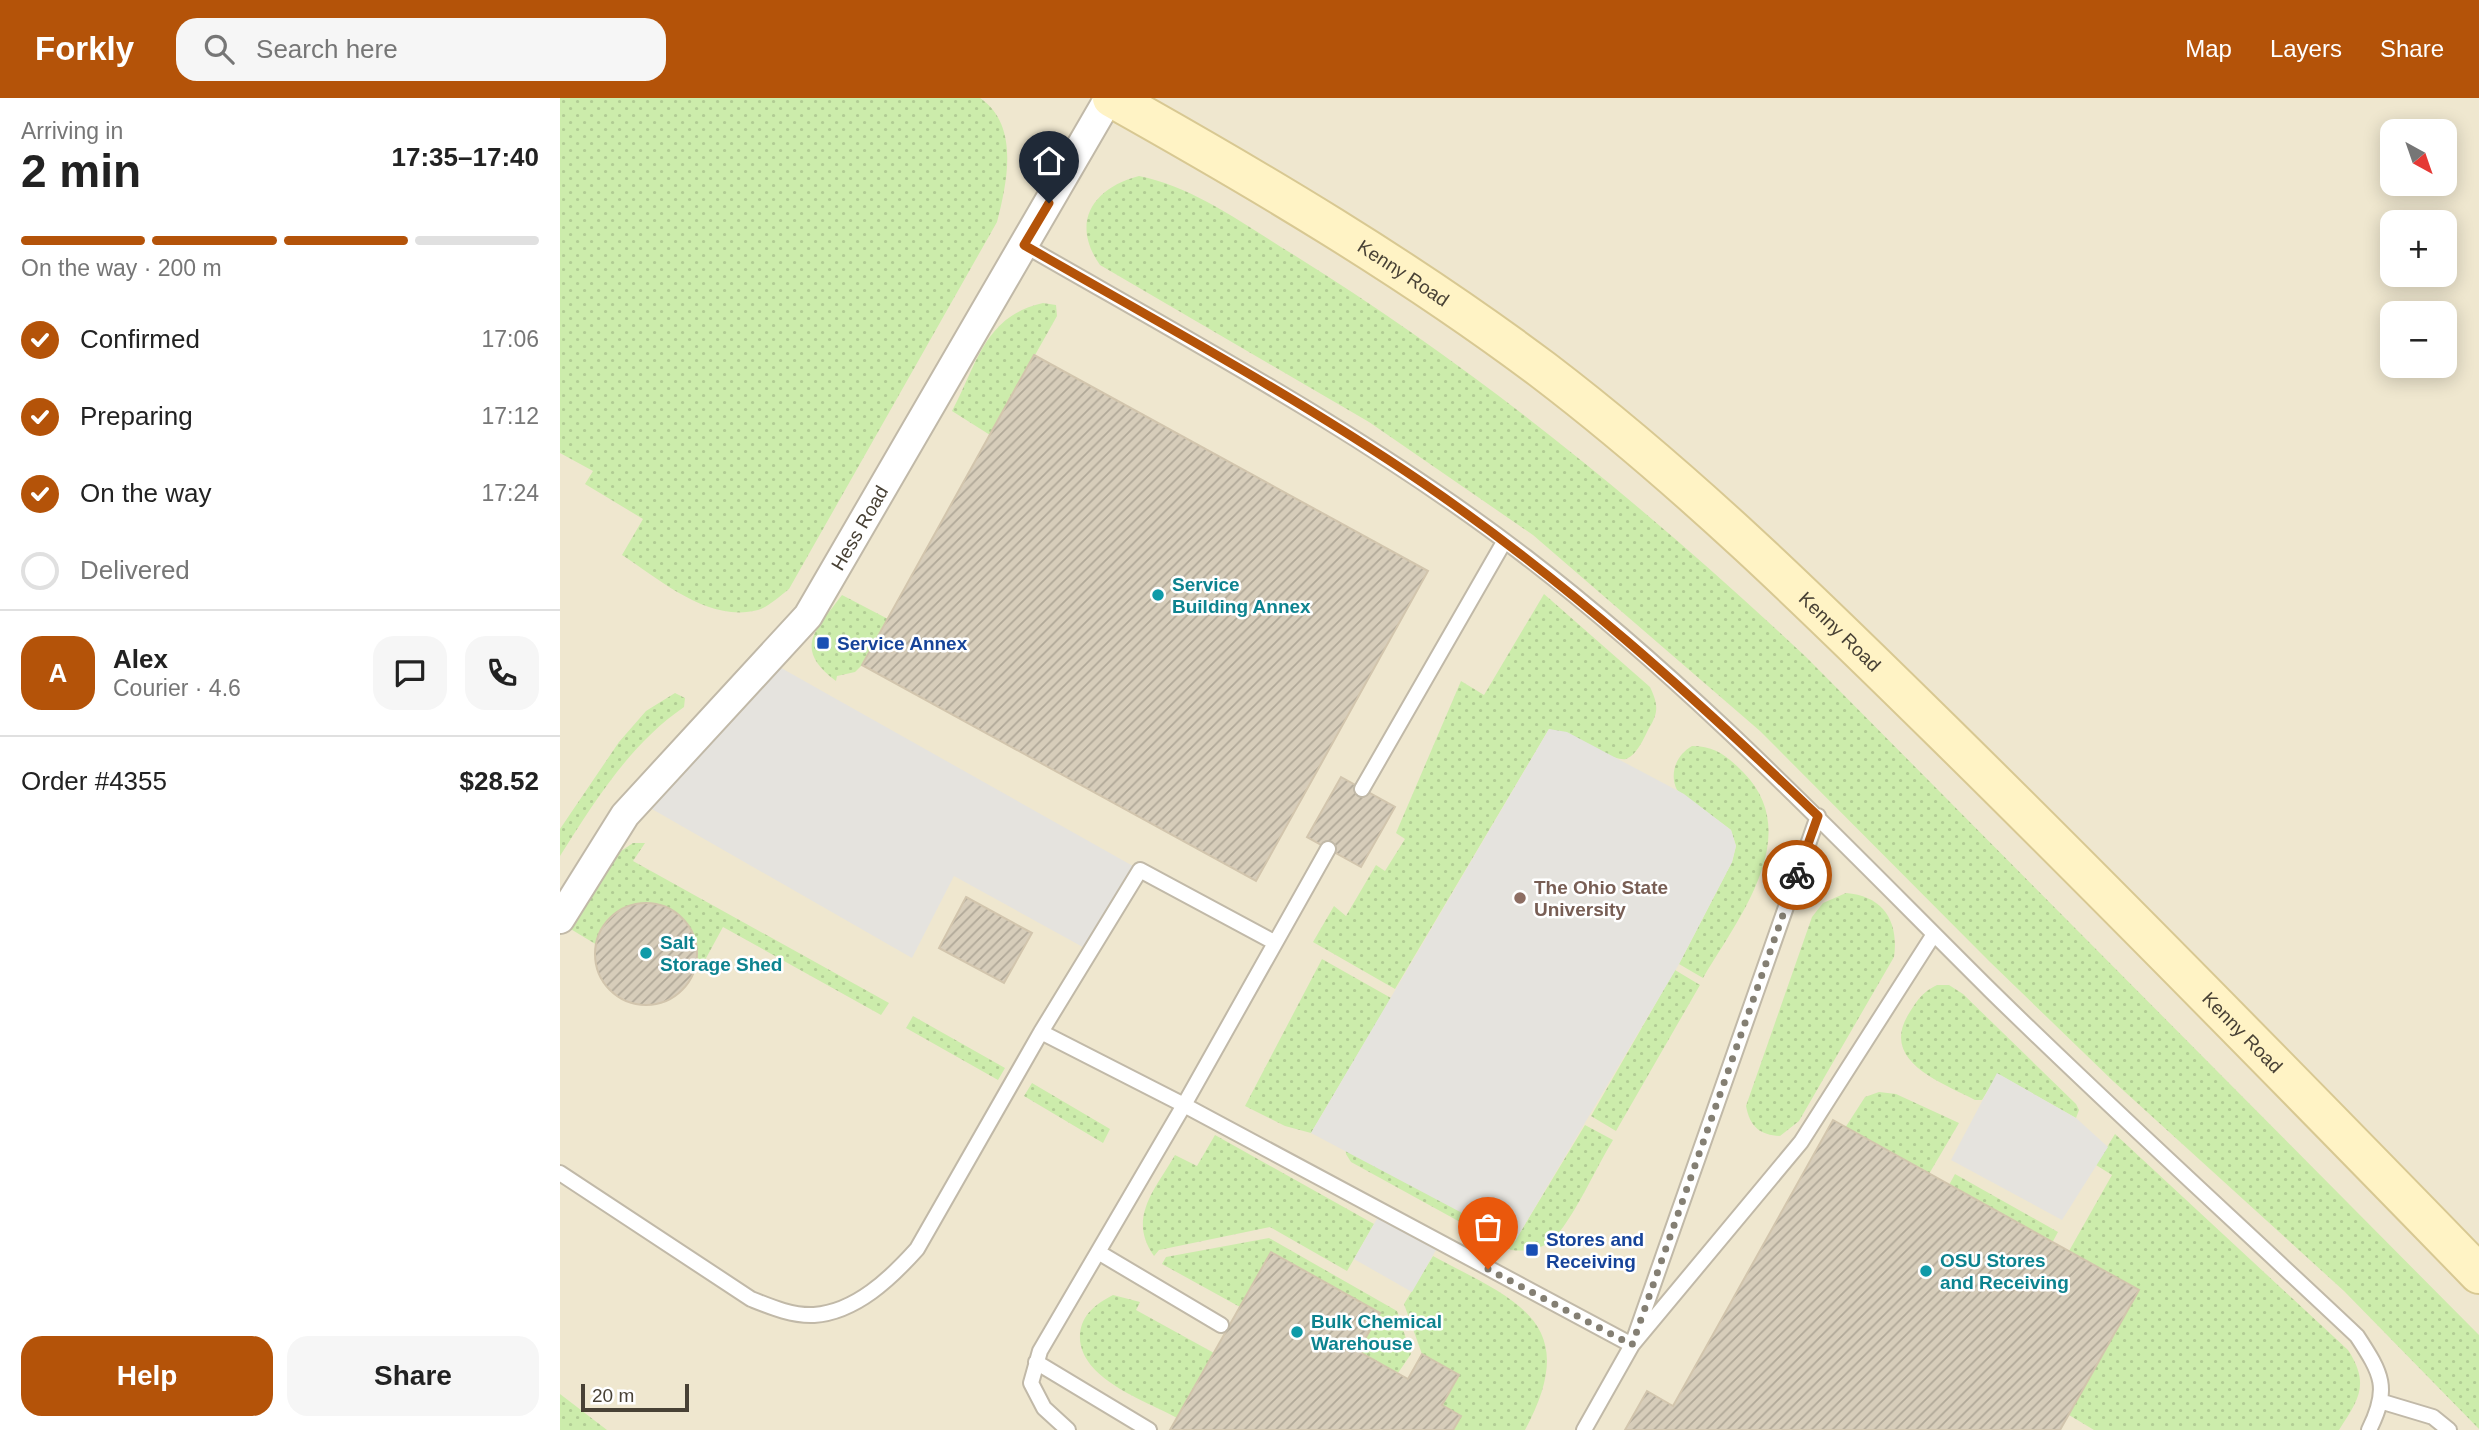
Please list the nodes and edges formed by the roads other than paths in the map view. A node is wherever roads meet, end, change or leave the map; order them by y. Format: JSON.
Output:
{"nodes":[{"id":1,"x":1111,"y":98,"type":"edge"},
{"id":2,"x":1024,"y":245,"type":"junction"},
{"id":3,"x":1504,"y":542,"type":"junction"},
{"id":4,"x":1362,"y":789,"type":"dead end"},
{"id":5,"x":1818,"y":816,"type":"junction"},
{"id":6,"x":1328,"y":849,"type":"dead end"},
{"id":7,"x":560,"y":919,"type":"edge"},
{"id":8,"x":1934,"y":934,"type":"junction"},
{"id":9,"x":1274,"y":942,"type":"junction"},
{"id":10,"x":1041,"y":1032,"type":"junction"},
{"id":11,"x":1184,"y":1105,"type":"junction"},
{"id":12,"x":560,"y":1174,"type":"edge"},
{"id":13,"x":1098,"y":1252,"type":"junction"},
{"id":14,"x":2479,"y":1274,"type":"edge"},
{"id":15,"x":1221,"y":1325,"type":"dead end"},
{"id":16,"x":1632,"y":1345,"type":"junction"},
{"id":17,"x":1037,"y":1362,"type":"junction"},
{"id":18,"x":2382,"y":1402,"type":"junction"},
{"id":19,"x":1068,"y":1430,"type":"edge"},
{"id":20,"x":1149,"y":1430,"type":"edge"},
{"id":21,"x":1584,"y":1430,"type":"edge"},
{"id":22,"x":2369,"y":1430,"type":"edge"},
{"id":23,"x":2449,"y":1430,"type":"edge"}],
"edges":[{"from":1,"to":2,"type":"street","name":"Hess Road"},
{"from":1,"to":14,"type":"main road","name":"Kenny Road"},
{"from":2,"to":3,"type":"lane"},
{"from":2,"to":7,"type":"street","name":"Hess Road"},
{"from":3,"to":4,"type":"lane"},
{"from":3,"to":5,"type":"lane"},
{"from":5,"to":8,"type":"lane"},
{"from":5,"to":16,"type":"lane"},
{"from":6,"to":9,"type":"lane"},
{"from":8,"to":16,"type":"lane"},
{"from":8,"to":18,"type":"lane"},
{"from":9,"to":10,"type":"lane"},
{"from":9,"to":11,"type":"lane"},
{"from":10,"to":11,"type":"lane"},
{"from":10,"to":12,"type":"lane"},
{"from":11,"to":13,"type":"lane"},
{"from":11,"to":16,"type":"lane"},
{"from":13,"to":15,"type":"lane"},
{"from":13,"to":17,"type":"lane"},
{"from":16,"to":21,"type":"lane"},
{"from":17,"to":19,"type":"lane"},
{"from":17,"to":20,"type":"lane"},
{"from":18,"to":22,"type":"lane"},
{"from":18,"to":23,"type":"lane"}]}
